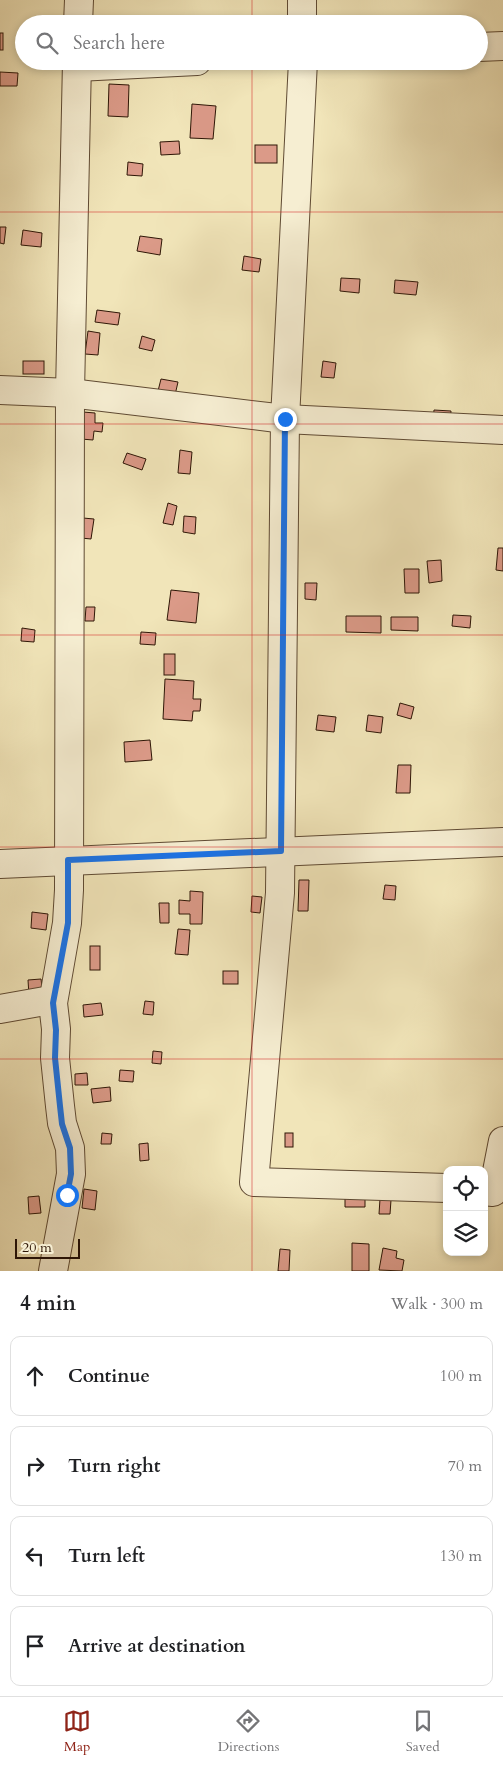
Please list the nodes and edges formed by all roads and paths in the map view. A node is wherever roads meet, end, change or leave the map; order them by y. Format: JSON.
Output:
{"nodes":[{"id":1,"x":79,"y":0,"type":"edge"},
{"id":2,"x":302,"y":0,"type":"edge"},
{"id":3,"x":78,"y":15,"type":"edge"},
{"id":4,"x":302,"y":15,"type":"edge"},
{"id":5,"x":503,"y":46,"type":"edge"},
{"id":6,"x":488,"y":47,"type":"edge"},
{"id":7,"x":77,"y":70,"type":"edge"},
{"id":8,"x":303,"y":70,"type":"edge"},
{"id":9,"x":0,"y":390,"type":"edge"},
{"id":10,"x":70,"y":393,"type":"junction"},
{"id":11,"x":285,"y":419,"type":"junction"},
{"id":12,"x":503,"y":430,"type":"edge"},
{"id":13,"x":503,"y":842,"type":"edge"},
{"id":14,"x":281,"y":851,"type":"junction"},
{"id":15,"x":68,"y":860,"type":"junction"},
{"id":16,"x":0,"y":864,"type":"edge"},
{"id":17,"x":53,"y":1003,"type":"junction"},
{"id":18,"x":0,"y":1009,"type":"edge"},
{"id":19,"x":503,"y":1141,"type":"edge"},
{"id":20,"x":443,"y":1188,"type":"edge"},
{"id":21,"x":488,"y":1191,"type":"edge"},
{"id":22,"x":53,"y":1271,"type":"edge"}],
"edges":[{"from":1,"to":3,"type":"street"},
{"from":2,"to":4,"type":"street"},
{"from":5,"to":6,"type":"street"},
{"from":7,"to":10,"type":"street"},
{"from":8,"to":11,"type":"street"},
{"from":9,"to":10,"type":"street"},
{"from":10,"to":11,"type":"street"},
{"from":10,"to":15,"type":"street"},
{"from":11,"to":12,"type":"street"},
{"from":11,"to":14,"type":"street"},
{"from":13,"to":14,"type":"street"},
{"from":14,"to":15,"type":"street"},
{"from":14,"to":20,"type":"street"},
{"from":15,"to":16,"type":"street"},
{"from":15,"to":17,"type":"street"},
{"from":17,"to":18,"type":"street"},
{"from":17,"to":22,"type":"street"},
{"from":19,"to":21,"type":"street"}]}
